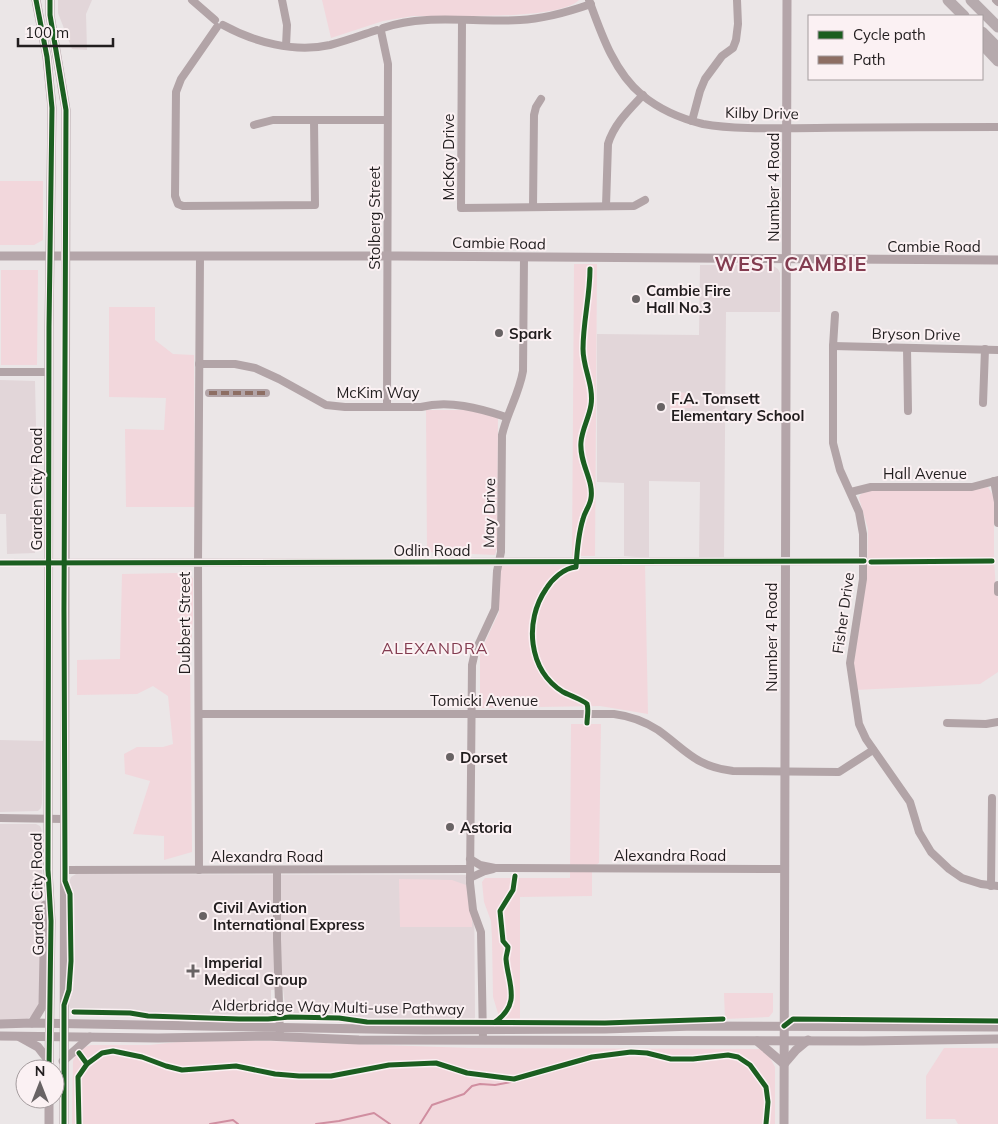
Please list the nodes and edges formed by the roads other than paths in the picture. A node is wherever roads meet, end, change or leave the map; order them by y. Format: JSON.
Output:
{"nodes":[{"id":1,"x":36,"y":0,"type":"edge"},
{"id":2,"x":48,"y":0,"type":"edge"},
{"id":3,"x":192,"y":0,"type":"edge"},
{"id":4,"x":282,"y":0,"type":"edge"},
{"id":5,"x":737,"y":0,"type":"edge"},
{"id":6,"x":787,"y":0,"type":"edge"},
{"id":7,"x":948,"y":0,"type":"edge"},
{"id":8,"x":971,"y":0,"type":"edge"},
{"id":9,"x":590,"y":2,"type":"edge"},
{"id":10,"x":963,"y":15,"type":"edge"},
{"id":11,"x":462,"y":20,"type":"junction"},
{"id":12,"x":218,"y":24,"type":"junction"},
{"id":13,"x":998,"y":28,"type":"edge"},
{"id":14,"x":380,"y":29,"type":"junction"},
{"id":15,"x":983,"y":33,"type":"edge"},
{"id":16,"x":983,"y":45,"type":"edge"},
{"id":17,"x":286,"y":46,"type":"junction"},
{"id":18,"x":998,"y":48,"type":"edge"},
{"id":19,"x":998,"y":61,"type":"edge"},
{"id":20,"x":643,"y":95,"type":"junction"},
{"id":21,"x":541,"y":99,"type":"dead end"},
{"id":22,"x":314,"y":120,"type":"junction"},
{"id":23,"x":387,"y":120,"type":"junction"},
{"id":24,"x":692,"y":121,"type":"junction"},
{"id":25,"x":254,"y":125,"type":"dead end"},
{"id":26,"x":787,"y":128,"type":"junction"},
{"id":27,"x":998,"y":128,"type":"edge"},
{"id":28,"x":645,"y":200,"type":"dead end"},
{"id":29,"x":606,"y":206,"type":"junction"},
{"id":30,"x":533,"y":207,"type":"junction"},
{"id":31,"x":0,"y":256,"type":"edge"},
{"id":32,"x":50,"y":256,"type":"junction"},
{"id":33,"x":66,"y":256,"type":"junction"},
{"id":34,"x":200,"y":256,"type":"junction"},
{"id":35,"x":388,"y":256,"type":"junction"},
{"id":36,"x":524,"y":257,"type":"junction"},
{"id":37,"x":787,"y":259,"type":"junction"},
{"id":38,"x":998,"y":260,"type":"edge"},
{"id":39,"x":835,"y":315,"type":"dead end"},
{"id":40,"x":833,"y":346,"type":"junction"},
{"id":41,"x":908,"y":348,"type":"junction"},
{"id":42,"x":984,"y":349,"type":"junction"},
{"id":43,"x":998,"y":350,"type":"edge"},
{"id":44,"x":199,"y":364,"type":"junction"},
{"id":45,"x":0,"y":372,"type":"edge"},
{"id":46,"x":49,"y":372,"type":"junction"},
{"id":47,"x":209,"y":393,"type":"dead end"},
{"id":48,"x":266,"y":393,"type":"dead end"},
{"id":49,"x":983,"y":403,"type":"dead end"},
{"id":50,"x":387,"y":407,"type":"junction"},
{"id":51,"x":908,"y":411,"type":"dead end"},
{"id":52,"x":506,"y":417,"type":"junction"},
{"id":53,"x":996,"y":480,"type":"edge"},
{"id":54,"x":851,"y":492,"type":"junction"},
{"id":55,"x":998,"y":523,"type":"edge"},
{"id":56,"x":786,"y":561,"type":"junction"},
{"id":57,"x":864,"y":561,"type":"junction"},
{"id":58,"x":499,"y":562,"type":"junction"},
{"id":59,"x":0,"y":563,"type":"edge"},
{"id":60,"x":48,"y":563,"type":"junction"},
{"id":61,"x":64,"y":563,"type":"junction"},
{"id":62,"x":198,"y":563,"type":"junction"},
{"id":63,"x":998,"y":585,"type":"edge"},
{"id":64,"x":998,"y":592,"type":"edge"},
{"id":65,"x":470,"y":713,"type":"junction"},
{"id":66,"x":198,"y":714,"type":"junction"},
{"id":67,"x":998,"y":722,"type":"edge"},
{"id":68,"x":948,"y":724,"type":"dead end"},
{"id":69,"x":873,"y":750,"type":"junction"},
{"id":70,"x":784,"y":771,"type":"junction"},
{"id":71,"x":992,"y":798,"type":"dead end"},
{"id":72,"x":0,"y":818,"type":"edge"},
{"id":73,"x":48,"y":819,"type":"junction"},
{"id":74,"x":65,"y":819,"type":"junction"},
{"id":75,"x":470,"y":859,"type":"junction"},
{"id":76,"x":495,"y":868,"type":"junction"},
{"id":77,"x":784,"y":869,"type":"junction"},
{"id":78,"x":65,"y":870,"type":"junction"},
{"id":79,"x":199,"y":870,"type":"junction"},
{"id":80,"x":277,"y":870,"type":"junction"},
{"id":81,"x":470,"y":874,"type":"junction"},
{"id":82,"x":48,"y":885,"type":"junction"},
{"id":83,"x":995,"y":886,"type":"edge"},
{"id":84,"x":32,"y":1023,"type":"junction"},
{"id":85,"x":0,"y":1024,"type":"edge"},
{"id":86,"x":50,"y":1024,"type":"junction"},
{"id":87,"x":64,"y":1024,"type":"junction"},
{"id":88,"x":784,"y":1026,"type":"junction"},
{"id":89,"x":998,"y":1027,"type":"edge"},
{"id":90,"x":482,"y":1030,"type":"junction"},
{"id":91,"x":280,"y":1032,"type":"junction"},
{"id":92,"x":0,"y":1036,"type":"edge"},
{"id":93,"x":18,"y":1036,"type":"junction"},
{"id":94,"x":49,"y":1037,"type":"junction"},
{"id":95,"x":64,"y":1037,"type":"junction"},
{"id":96,"x":90,"y":1038,"type":"junction"},
{"id":97,"x":998,"y":1039,"type":"edge"},
{"id":98,"x":483,"y":1040,"type":"junction"},
{"id":99,"x":757,"y":1040,"type":"junction"},
{"id":100,"x":784,"y":1040,"type":"junction"},
{"id":101,"x":808,"y":1040,"type":"junction"},
{"id":102,"x":45,"y":1059,"type":"edge"},
{"id":103,"x":49,"y":1059,"type":"edge"},
{"id":104,"x":64,"y":1059,"type":"edge"},
{"id":105,"x":65,"y":1060,"type":"edge"},
{"id":106,"x":784,"y":1064,"type":"junction"},
{"id":107,"x":49,"y":1109,"type":"edge"},
{"id":108,"x":64,"y":1109,"type":"edge"},
{"id":109,"x":49,"y":1124,"type":"edge"},
{"id":110,"x":64,"y":1124,"type":"edge"},
{"id":111,"x":784,"y":1124,"type":"edge"}],
"edges":[{"from":1,"to":32,"type":"main road","name":"Garden City Road"},
{"from":2,"to":33,"type":"main road","name":"Garden City Road"},
{"from":3,"to":12,"type":"street"},
{"from":4,"to":17,"type":"street"},
{"from":5,"to":24,"type":"street"},
{"from":6,"to":26,"type":"main road","name":"Number 4 Road"},
{"from":7,"to":10,"type":"highway"},
{"from":8,"to":13,"type":"highway"},
{"from":9,"to":11,"type":"street"},
{"from":9,"to":20,"type":"street","name":"Kilby Drive"},
{"from":11,"to":14,"type":"street"},
{"from":11,"to":30,"type":"street","name":"McKay Drive"},
{"from":12,"to":17,"type":"street"},
{"from":12,"to":22,"type":"street"},
{"from":14,"to":17,"type":"street"},
{"from":14,"to":23,"type":"street","name":"Stolberg Street"},
{"from":15,"to":18,"type":"highway"},
{"from":16,"to":19,"type":"highway"},
{"from":20,"to":24,"type":"street","name":"Kilby Drive"},
{"from":20,"to":29,"type":"street"},
{"from":21,"to":30,"type":"street"},
{"from":22,"to":23,"type":"street"},
{"from":22,"to":25,"type":"street"},
{"from":23,"to":35,"type":"street","name":"Stolberg Street"},
{"from":24,"to":26,"type":"street","name":"Kilby Drive"},
{"from":26,"to":27,"type":"street","name":"Kilby Drive"},
{"from":26,"to":37,"type":"main road","name":"Number 4 Road"},
{"from":28,"to":29,"type":"street","name":"McKay Drive"},
{"from":29,"to":30,"type":"street","name":"McKay Drive"},
{"from":31,"to":32,"type":"main road","name":"Cambie Road"},
{"from":32,"to":33,"type":"main road","name":"Cambie Road"},
{"from":32,"to":46,"type":"main road","name":"Garden City Road"},
{"from":33,"to":34,"type":"main road","name":"Cambie Road"},
{"from":33,"to":61,"type":"main road","name":"Garden City Road"},
{"from":34,"to":35,"type":"main road","name":"Cambie Road"},
{"from":34,"to":44,"type":"street","name":"Dubbert Street"},
{"from":35,"to":36,"type":"main road","name":"Cambie Road"},
{"from":35,"to":50,"type":"street","name":"Stolberg Street"},
{"from":36,"to":37,"type":"main road","name":"Cambie Road"},
{"from":36,"to":52,"type":"street","name":"May Drive"},
{"from":37,"to":38,"type":"main road","name":"Cambie Road"},
{"from":37,"to":56,"type":"main road","name":"Number 4 Road"},
{"from":39,"to":40,"type":"street","name":"Fisher Drive"},
{"from":40,"to":41,"type":"street","name":"Bryson Drive"},
{"from":40,"to":54,"type":"street","name":"Fisher Drive"},
{"from":41,"to":42,"type":"street","name":"Bryson Drive"},
{"from":41,"to":51,"type":"street"},
{"from":42,"to":43,"type":"street","name":"Bryson Drive"},
{"from":42,"to":49,"type":"street"},
{"from":44,"to":50,"type":"street","name":"McKim Way"},
{"from":44,"to":62,"type":"street","name":"Dubbert Street"},
{"from":45,"to":46,"type":"street"},
{"from":46,"to":60,"type":"main road","name":"Garden City Road"},
{"from":47,"to":48,"type":"street"},
{"from":50,"to":52,"type":"street","name":"McKim Way"},
{"from":52,"to":58,"type":"street","name":"May Drive"},
{"from":53,"to":54,"type":"street","name":"Hall Avenue"},
{"from":53,"to":55,"type":"street"},
{"from":54,"to":57,"type":"street","name":"Fisher Drive"},
{"from":56,"to":57,"type":"street","name":"Odlin Road"},
{"from":56,"to":58,"type":"street","name":"Odlin Road"},
{"from":56,"to":70,"type":"main road","name":"Number 4 Road"},
{"from":57,"to":69,"type":"street","name":"Fisher Drive"},
{"from":58,"to":62,"type":"street","name":"Odlin Road"},
{"from":58,"to":65,"type":"street","name":"May Drive"},
{"from":59,"to":60,"type":"street","name":"Odlin Road"},
{"from":60,"to":61,"type":"street","name":"Odlin Road"},
{"from":60,"to":73,"type":"main road","name":"Garden City Road"},
{"from":61,"to":62,"type":"street","name":"Odlin Road"},
{"from":61,"to":74,"type":"main road","name":"Garden City Road"},
{"from":62,"to":66,"type":"street","name":"Dubbert Street"},
{"from":63,"to":64,"type":"street"},
{"from":65,"to":66,"type":"street","name":"Tomicki Avenue"},
{"from":65,"to":70,"type":"street","name":"Tomicki Avenue"},
{"from":65,"to":75,"type":"street","name":"May Drive"},
{"from":66,"to":79,"type":"street","name":"Dubbert Street"},
{"from":67,"to":68,"type":"street"},
{"from":69,"to":70,"type":"street","name":"Tomicki Avenue"},
{"from":69,"to":83,"type":"street","name":"Fisher Drive"},
{"from":70,"to":77,"type":"main road","name":"Number 4 Road"},
{"from":71,"to":83,"type":"street"},
{"from":72,"to":73,"type":"street"},
{"from":73,"to":74,"type":"street"},
{"from":73,"to":82,"type":"main road","name":"Garden City Road"},
{"from":74,"to":78,"type":"main road","name":"Garden City Road"},
{"from":75,"to":76,"type":"street","name":"Alexandra Road"},
{"from":75,"to":81,"type":"street","name":"May Drive"},
{"from":76,"to":77,"type":"street","name":"Alexandra Road"},
{"from":76,"to":81,"type":"street","name":"Alexandra Road"},
{"from":77,"to":88,"type":"main road","name":"Number 4 Road"},
{"from":78,"to":79,"type":"street","name":"Alexandra Road"},
{"from":78,"to":87,"type":"main road","name":"Garden City Road"},
{"from":79,"to":80,"type":"street","name":"Alexandra Road"},
{"from":80,"to":81,"type":"street","name":"Alexandra Road"},
{"from":80,"to":91,"type":"street"},
{"from":81,"to":90,"type":"street","name":"May Drive"},
{"from":82,"to":84,"type":"main road"},
{"from":82,"to":86,"type":"main road","name":"Garden City Road"},
{"from":84,"to":85,"type":"main road"},
{"from":84,"to":86,"type":"main road"},
{"from":86,"to":87,"type":"main road"},
{"from":86,"to":94,"type":"main road","name":"Garden City Road"},
{"from":87,"to":91,"type":"main road"},
{"from":87,"to":95,"type":"main road","name":"Garden City Road"},
{"from":88,"to":89,"type":"main road"},
{"from":88,"to":90,"type":"main road"},
{"from":88,"to":100,"type":"main road","name":"Number 4 Road"},
{"from":90,"to":91,"type":"main road"},
{"from":90,"to":98,"type":"street","name":"May Drive"},
{"from":91,"to":96,"type":"main road"},
{"from":91,"to":98,"type":"main road"},
{"from":92,"to":93,"type":"main road"},
{"from":93,"to":94,"type":"main road"},
{"from":93,"to":102,"type":"main road"},
{"from":94,"to":95,"type":"main road"},
{"from":94,"to":103,"type":"main road","name":"Garden City Road"},
{"from":95,"to":96,"type":"main road"},
{"from":95,"to":104,"type":"main road","name":"Garden City Road"},
{"from":96,"to":105,"type":"main road"},
{"from":97,"to":101,"type":"main road"},
{"from":98,"to":99,"type":"main road"},
{"from":99,"to":100,"type":"main road"},
{"from":99,"to":106,"type":"main road"},
{"from":100,"to":101,"type":"main road"},
{"from":100,"to":106,"type":"main road","name":"Number 4 Road"},
{"from":101,"to":106,"type":"main road"},
{"from":106,"to":111,"type":"main road","name":"Number 4 Road"},
{"from":107,"to":109,"type":"main road"},
{"from":108,"to":110,"type":"main road","name":"Garden City Road"}]}
